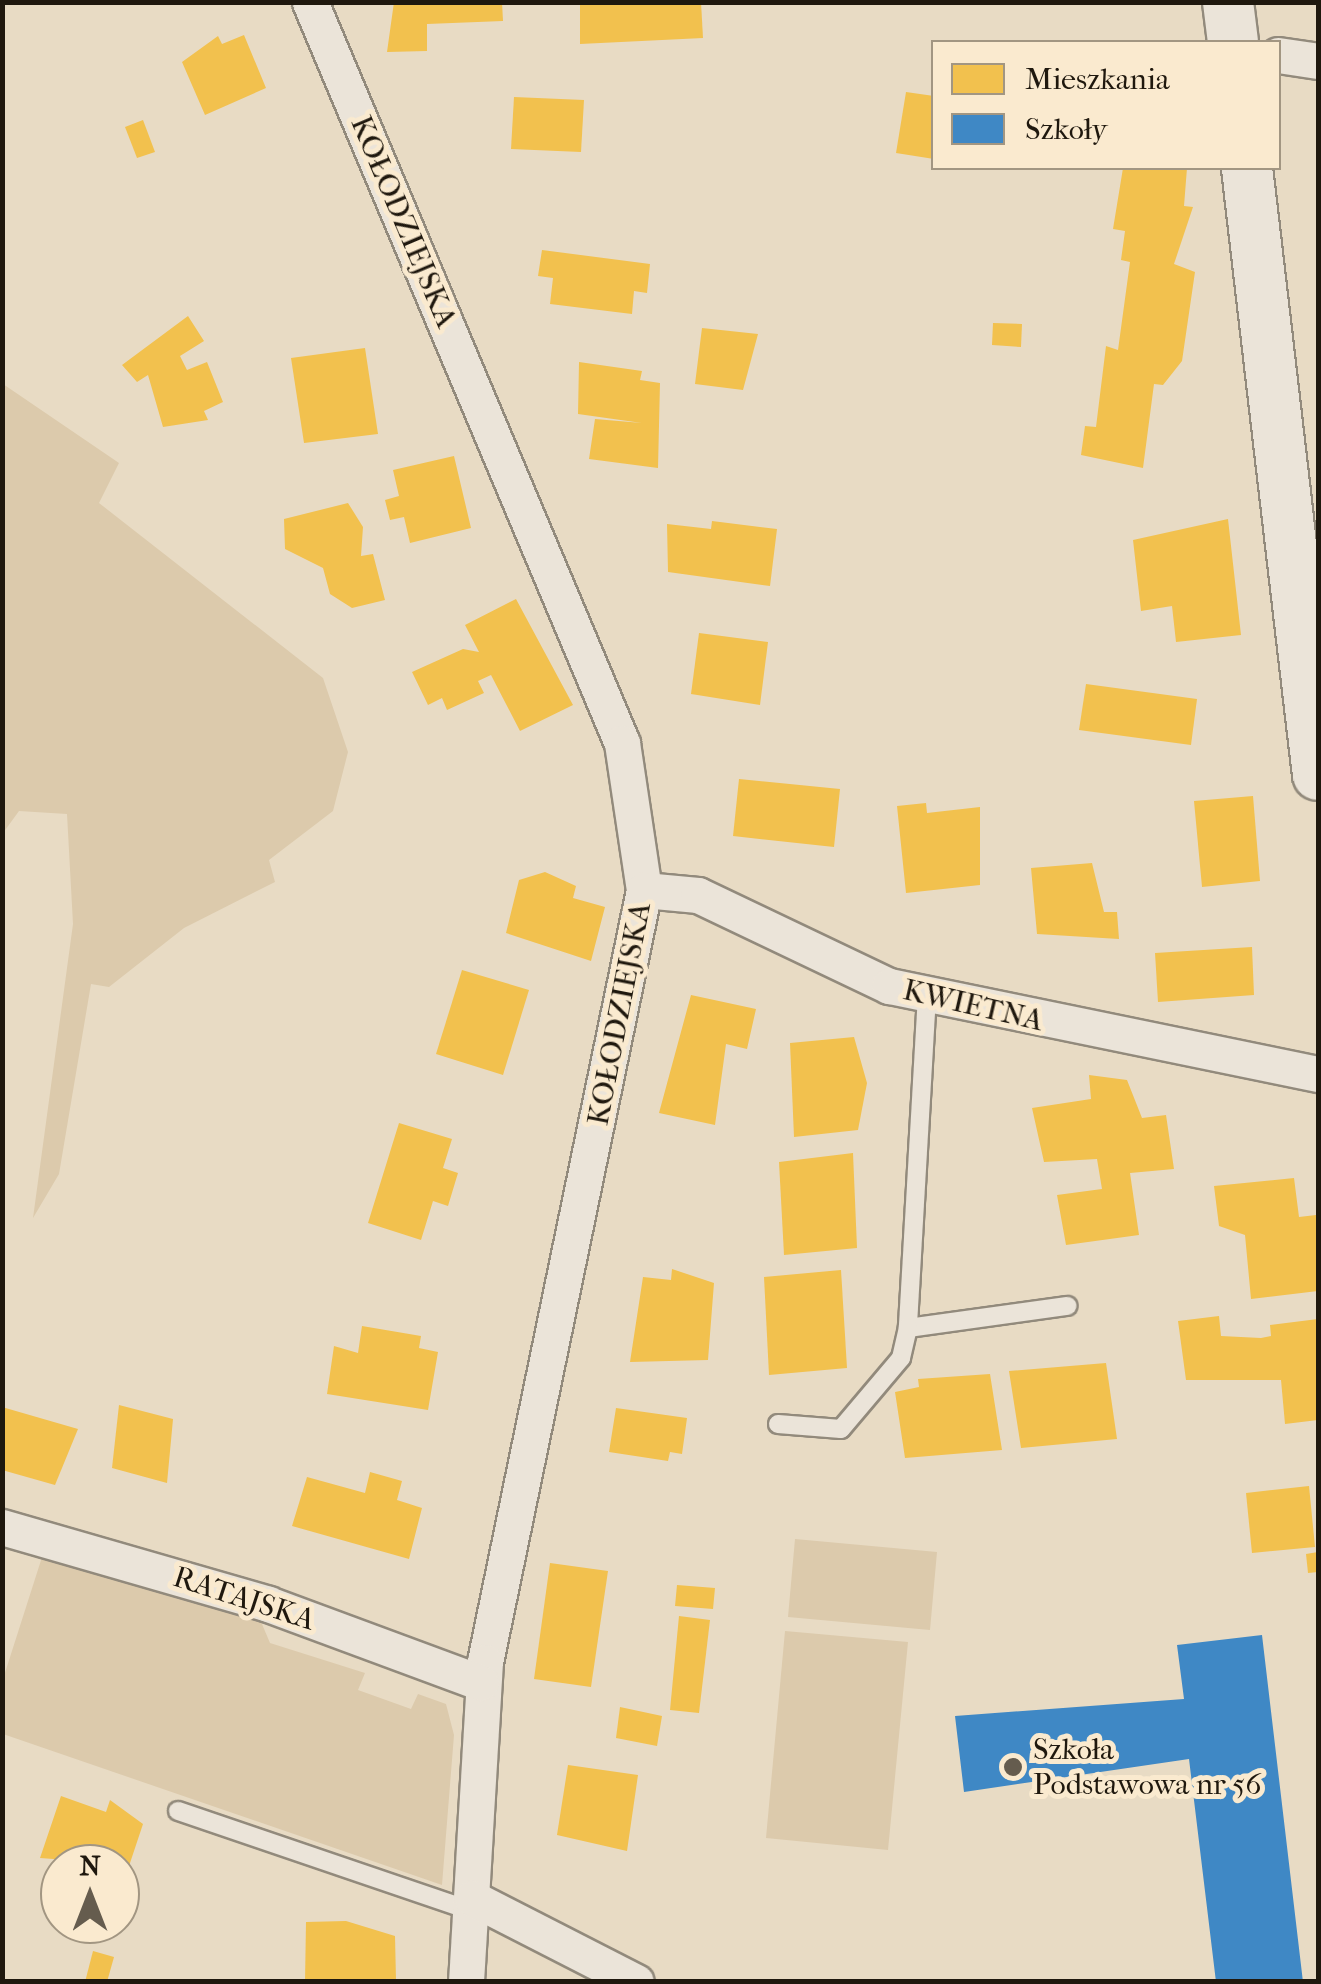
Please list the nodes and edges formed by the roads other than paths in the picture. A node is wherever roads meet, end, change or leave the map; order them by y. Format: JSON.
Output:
{"nodes":[{"id":1,"x":310,"y":2,"type":"edge"},
{"id":2,"x":1228,"y":2,"type":"edge"},
{"id":3,"x":1233,"y":40,"type":"edge"},
{"id":4,"x":1281,"y":55,"type":"edge"},
{"id":5,"x":1318,"y":61,"type":"edge"},
{"id":6,"x":1247,"y":170,"type":"edge"},
{"id":7,"x":1318,"y":775,"type":"edge"},
{"id":8,"x":644,"y":890,"type":"junction"},
{"id":9,"x":927,"y":995,"type":"junction"},
{"id":10,"x":1318,"y":1074,"type":"edge"},
{"id":11,"x":1067,"y":1306,"type":"dead end"},
{"id":12,"x":908,"y":1328,"type":"junction"},
{"id":13,"x":778,"y":1424,"type":"dead end"},
{"id":14,"x":2,"y":1527,"type":"edge"},
{"id":15,"x":482,"y":1683,"type":"junction"},
{"id":16,"x":178,"y":1811,"type":"dead end"},
{"id":17,"x":472,"y":1905,"type":"junction"},
{"id":18,"x":466,"y":1982,"type":"edge"},
{"id":19,"x":636,"y":1982,"type":"edge"}],
"edges":[{"from":1,"to":8,"type":"street","name":"KOŁODZIEJSKA"},
{"from":2,"to":3,"type":"street"},
{"from":4,"to":5,"type":"street"},
{"from":6,"to":7,"type":"street"},
{"from":8,"to":9,"type":"street","name":"KWIETNA"},
{"from":8,"to":15,"type":"street","name":"KOŁODZIEJSKA"},
{"from":9,"to":10,"type":"street","name":"KWIETNA"},
{"from":9,"to":12,"type":"lane"},
{"from":11,"to":12,"type":"lane"},
{"from":12,"to":13,"type":"lane"},
{"from":14,"to":15,"type":"street","name":"RATAJSKA"},
{"from":15,"to":17,"type":"street","name":"KOŁODZIEJSKA"},
{"from":16,"to":17,"type":"lane"},
{"from":17,"to":18,"type":"street","name":"KOŁODZIEJSKA"},
{"from":17,"to":19,"type":"street"}]}
